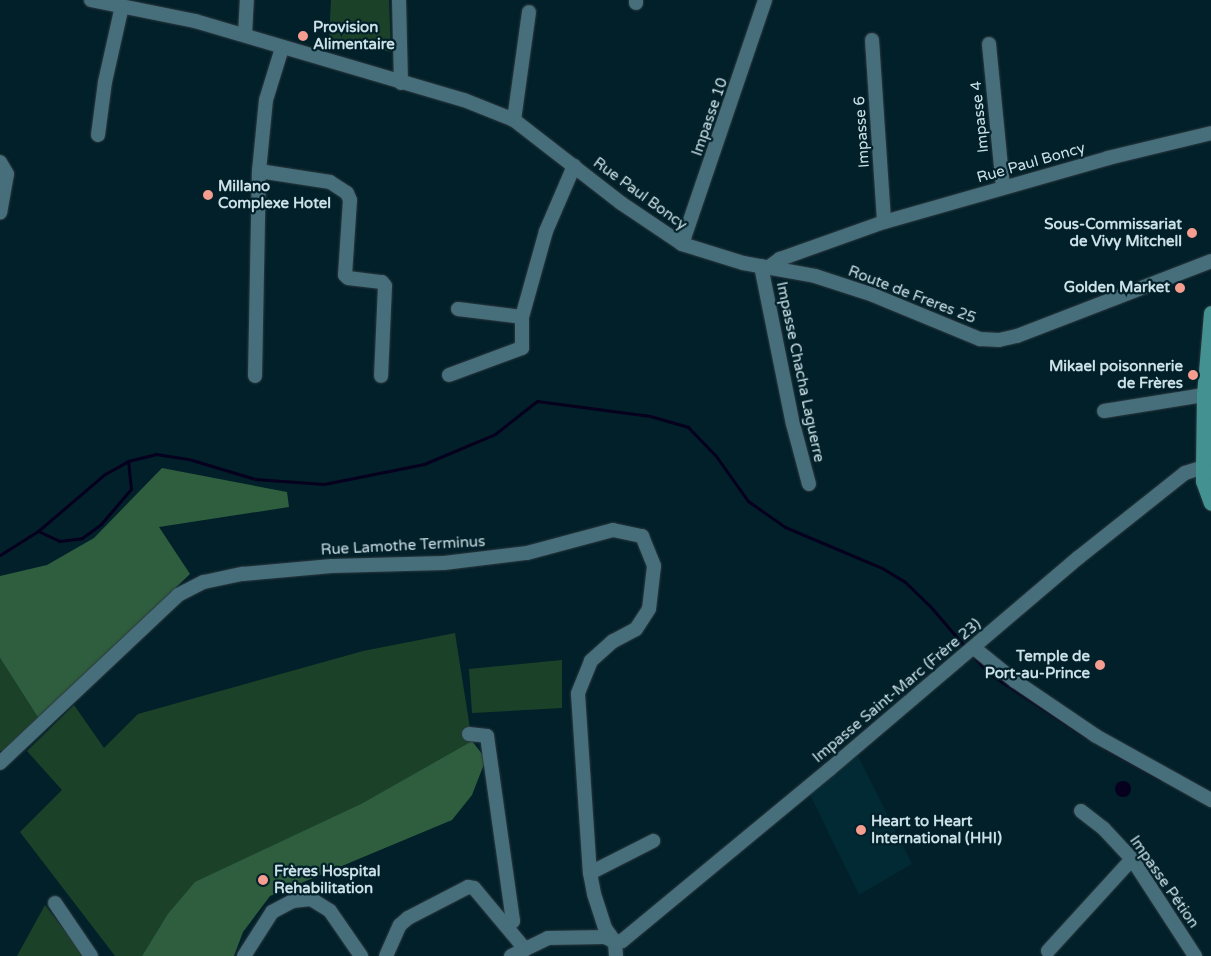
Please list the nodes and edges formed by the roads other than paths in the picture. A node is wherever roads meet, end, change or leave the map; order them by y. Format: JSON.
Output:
{"nodes":[{"id":1,"x":92,"y":0,"type":"edge"},
{"id":2,"x":247,"y":0,"type":"edge"},
{"id":3,"x":399,"y":0,"type":"edge"},
{"id":4,"x":765,"y":0,"type":"edge"},
{"id":5,"x":122,"y":6,"type":"junction"},
{"id":6,"x":529,"y":12,"type":"dead end"},
{"id":7,"x":245,"y":35,"type":"junction"},
{"id":8,"x":872,"y":40,"type":"dead end"},
{"id":9,"x":989,"y":44,"type":"dead end"},
{"id":10,"x":282,"y":48,"type":"junction"},
{"id":11,"x":401,"y":83,"type":"junction"},
{"id":12,"x":514,"y":120,"type":"junction"},
{"id":13,"x":1211,"y":133,"type":"edge"},
{"id":14,"x":98,"y":135,"type":"dead end"},
{"id":15,"x":0,"y":162,"type":"edge"},
{"id":16,"x":574,"y":166,"type":"junction"},
{"id":17,"x":259,"y":171,"type":"junction"},
{"id":18,"x":1003,"y":187,"type":"junction"},
{"id":19,"x":0,"y":212,"type":"edge"},
{"id":20,"x":884,"y":222,"type":"junction"},
{"id":21,"x":682,"y":244,"type":"junction"},
{"id":22,"x":1211,"y":261,"type":"edge"},
{"id":23,"x":765,"y":267,"type":"junction"},
{"id":24,"x":458,"y":309,"type":"dead end"},
{"id":25,"x":1211,"y":313,"type":"edge"},
{"id":26,"x":522,"y":317,"type":"junction"},
{"id":27,"x":449,"y":375,"type":"dead end"},
{"id":28,"x":255,"y":376,"type":"dead end"},
{"id":29,"x":381,"y":376,"type":"dead end"},
{"id":30,"x":1204,"y":395,"type":"junction"},
{"id":31,"x":1104,"y":411,"type":"dead end"},
{"id":32,"x":1203,"y":467,"type":"junction"},
{"id":33,"x":809,"y":484,"type":"dead end"},
{"id":34,"x":1211,"y":503,"type":"edge"},
{"id":35,"x":974,"y":648,"type":"junction"},
{"id":36,"x":469,"y":734,"type":"dead end"},
{"id":37,"x":0,"y":762,"type":"edge"},
{"id":38,"x":1211,"y":800,"type":"edge"},
{"id":39,"x":1081,"y":811,"type":"dead end"},
{"id":40,"x":653,"y":841,"type":"dead end"},
{"id":41,"x":1132,"y":858,"type":"junction"},
{"id":42,"x":590,"y":873,"type":"junction"},
{"id":43,"x":55,"y":903,"type":"dead end"},
{"id":44,"x":507,"y":926,"type":"junction"},
{"id":45,"x":615,"y":942,"type":"junction"},
{"id":46,"x":524,"y":949,"type":"junction"},
{"id":47,"x":1048,"y":951,"type":"dead end"},
{"id":48,"x":92,"y":956,"type":"edge"},
{"id":49,"x":244,"y":956,"type":"edge"},
{"id":50,"x":361,"y":956,"type":"edge"},
{"id":51,"x":386,"y":956,"type":"edge"},
{"id":52,"x":511,"y":956,"type":"edge"},
{"id":53,"x":616,"y":956,"type":"edge"},
{"id":54,"x":1195,"y":956,"type":"edge"}],
"edges":[{"from":1,"to":5,"type":"street","name":"Rue Paul Boncy"},
{"from":2,"to":7,"type":"street"},
{"from":3,"to":11,"type":"street"},
{"from":4,"to":21,"type":"street","name":"Impasse 10"},
{"from":5,"to":7,"type":"street","name":"Rue Paul Boncy"},
{"from":5,"to":14,"type":"street"},
{"from":6,"to":12,"type":"street"},
{"from":7,"to":10,"type":"street","name":"Rue Paul Boncy"},
{"from":8,"to":20,"type":"street","name":"Impasse 6"},
{"from":9,"to":18,"type":"street","name":"Impasse 4"},
{"from":10,"to":11,"type":"street","name":"Rue Paul Boncy"},
{"from":10,"to":17,"type":"street"},
{"from":11,"to":12,"type":"street","name":"Rue Paul Boncy"},
{"from":12,"to":16,"type":"street","name":"Rue Paul Boncy"},
{"from":13,"to":18,"type":"street","name":"Rue Paul Boncy"},
{"from":15,"to":19,"type":"street"},
{"from":16,"to":21,"type":"street","name":"Rue Paul Boncy"},
{"from":16,"to":26,"type":"street"},
{"from":17,"to":28,"type":"street"},
{"from":17,"to":29,"type":"street"},
{"from":18,"to":20,"type":"street","name":"Rue Paul Boncy"},
{"from":20,"to":23,"type":"street","name":"Rue Paul Boncy"},
{"from":21,"to":23,"type":"street","name":"Rue Paul Boncy"},
{"from":22,"to":23,"type":"street","name":"Route de Freres 25"},
{"from":23,"to":33,"type":"street","name":"Impasse Chacha Laguerre"},
{"from":24,"to":26,"type":"street"},
{"from":25,"to":30,"type":"main road"},
{"from":26,"to":27,"type":"street"},
{"from":30,"to":31,"type":"street"},
{"from":30,"to":32,"type":"main road"},
{"from":32,"to":34,"type":"main road"},
{"from":32,"to":35,"type":"street","name":"Impasse Saint-Marc (Frère 23)"},
{"from":35,"to":38,"type":"street"},
{"from":35,"to":45,"type":"street","name":"Impasse Saint-Marc (Frère 23)"},
{"from":36,"to":44,"type":"street"},
{"from":37,"to":42,"type":"street","name":"Rue Lamothe Terminus"},
{"from":39,"to":41,"type":"street","name":"Impasse Pétion"},
{"from":40,"to":42,"type":"street"},
{"from":41,"to":47,"type":"street"},
{"from":41,"to":54,"type":"street","name":"Impasse Pétion"},
{"from":42,"to":45,"type":"street","name":"Rue Lamothe Terminus"},
{"from":43,"to":48,"type":"street"},
{"from":44,"to":46,"type":"street"},
{"from":44,"to":51,"type":"street"},
{"from":45,"to":46,"type":"street"},
{"from":45,"to":53,"type":"street"},
{"from":46,"to":52,"type":"street"},
{"from":49,"to":50,"type":"street"}]}
